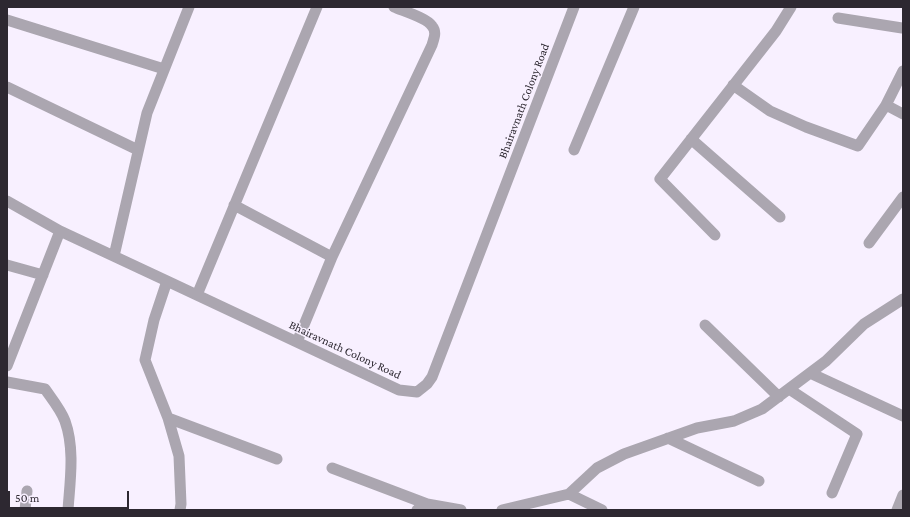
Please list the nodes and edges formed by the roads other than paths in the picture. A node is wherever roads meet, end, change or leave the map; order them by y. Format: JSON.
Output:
{"nodes":[{"id":1,"x":189,"y":7,"type":"edge"},
{"id":2,"x":317,"y":7,"type":"edge"},
{"id":3,"x":394,"y":7,"type":"edge"},
{"id":4,"x":574,"y":7,"type":"edge"},
{"id":5,"x":634,"y":7,"type":"edge"},
{"id":6,"x":791,"y":7,"type":"edge"},
{"id":7,"x":838,"y":18,"type":"dead end"},
{"id":8,"x":7,"y":20,"type":"edge"},
{"id":9,"x":903,"y":28,"type":"edge"},
{"id":10,"x":164,"y":69,"type":"junction"},
{"id":11,"x":903,"y":71,"type":"edge"},
{"id":12,"x":733,"y":85,"type":"junction"},
{"id":13,"x":7,"y":88,"type":"edge"},
{"id":14,"x":886,"y":105,"type":"junction"},
{"id":15,"x":903,"y":114,"type":"edge"},
{"id":16,"x":691,"y":139,"type":"junction"},
{"id":17,"x":138,"y":150,"type":"junction"},
{"id":18,"x":574,"y":150,"type":"dead end"},
{"id":19,"x":903,"y":198,"type":"edge"},
{"id":20,"x":7,"y":201,"type":"edge"},
{"id":21,"x":234,"y":205,"type":"junction"},
{"id":22,"x":780,"y":217,"type":"dead end"},
{"id":23,"x":60,"y":231,"type":"junction"},
{"id":24,"x":715,"y":235,"type":"dead end"},
{"id":25,"x":869,"y":243,"type":"dead end"},
{"id":26,"x":114,"y":256,"type":"junction"},
{"id":27,"x":332,"y":257,"type":"junction"},
{"id":28,"x":7,"y":265,"type":"edge"},
{"id":29,"x":43,"y":275,"type":"junction"},
{"id":30,"x":167,"y":281,"type":"junction"},
{"id":31,"x":197,"y":295,"type":"junction"},
{"id":32,"x":903,"y":299,"type":"edge"},
{"id":33,"x":705,"y":325,"type":"dead end"},
{"id":34,"x":297,"y":342,"type":"junction"},
{"id":35,"x":7,"y":366,"type":"edge"},
{"id":36,"x":810,"y":373,"type":"junction"},
{"id":37,"x":7,"y":382,"type":"edge"},
{"id":38,"x":789,"y":389,"type":"junction"},
{"id":39,"x":778,"y":397,"type":"junction"},
{"id":40,"x":903,"y":416,"type":"edge"},
{"id":41,"x":168,"y":418,"type":"junction"},
{"id":42,"x":668,"y":438,"type":"junction"},
{"id":43,"x":277,"y":459,"type":"dead end"},
{"id":44,"x":332,"y":468,"type":"dead end"},
{"id":45,"x":759,"y":481,"type":"dead end"},
{"id":46,"x":27,"y":491,"type":"dead end"},
{"id":47,"x":832,"y":493,"type":"dead end"},
{"id":48,"x":569,"y":494,"type":"junction"},
{"id":49,"x":903,"y":495,"type":"edge"},
{"id":50,"x":422,"y":507,"type":"edge"},
{"id":51,"x":440,"y":508,"type":"edge"},
{"id":52,"x":25,"y":510,"type":"edge"},
{"id":53,"x":68,"y":510,"type":"edge"},
{"id":54,"x":180,"y":510,"type":"edge"},
{"id":55,"x":461,"y":510,"type":"edge"},
{"id":56,"x":502,"y":510,"type":"edge"},
{"id":57,"x":602,"y":510,"type":"edge"},
{"id":58,"x":897,"y":510,"type":"edge"}],
"edges":[{"from":1,"to":10,"type":"street"},
{"from":2,"to":21,"type":"street"},
{"from":3,"to":27,"type":"street"},
{"from":4,"to":34,"type":"street","name":"Bhairavnath Colony Road"},
{"from":5,"to":18,"type":"street"},
{"from":6,"to":12,"type":"street"},
{"from":7,"to":9,"type":"street"},
{"from":8,"to":10,"type":"street"},
{"from":10,"to":17,"type":"street"},
{"from":11,"to":14,"type":"street"},
{"from":12,"to":14,"type":"street"},
{"from":12,"to":16,"type":"street"},
{"from":13,"to":17,"type":"street"},
{"from":14,"to":15,"type":"street"},
{"from":16,"to":22,"type":"street"},
{"from":16,"to":24,"type":"street"},
{"from":17,"to":26,"type":"street"},
{"from":19,"to":25,"type":"street"},
{"from":20,"to":23,"type":"street","name":"Bhairavnath Colony Road"},
{"from":21,"to":27,"type":"street"},
{"from":21,"to":31,"type":"street"},
{"from":23,"to":26,"type":"street","name":"Bhairavnath Colony Road"},
{"from":23,"to":29,"type":"street"},
{"from":26,"to":30,"type":"street","name":"Bhairavnath Colony Road"},
{"from":27,"to":34,"type":"street"},
{"from":28,"to":29,"type":"street"},
{"from":29,"to":35,"type":"street"},
{"from":30,"to":31,"type":"street","name":"Bhairavnath Colony Road"},
{"from":30,"to":41,"type":"street"},
{"from":31,"to":34,"type":"street","name":"Bhairavnath Colony Road"},
{"from":32,"to":36,"type":"street"},
{"from":33,"to":39,"type":"street"},
{"from":36,"to":38,"type":"street"},
{"from":36,"to":40,"type":"street"},
{"from":37,"to":53,"type":"street"},
{"from":38,"to":39,"type":"street"},
{"from":38,"to":47,"type":"street"},
{"from":39,"to":42,"type":"street"},
{"from":41,"to":43,"type":"street"},
{"from":41,"to":54,"type":"street"},
{"from":42,"to":45,"type":"street"},
{"from":42,"to":48,"type":"street"},
{"from":44,"to":50,"type":"street"},
{"from":46,"to":52,"type":"street"},
{"from":48,"to":56,"type":"street"},
{"from":48,"to":57,"type":"street"},
{"from":49,"to":58,"type":"street"},
{"from":50,"to":51,"type":"street"},
{"from":51,"to":55,"type":"street"}]}
